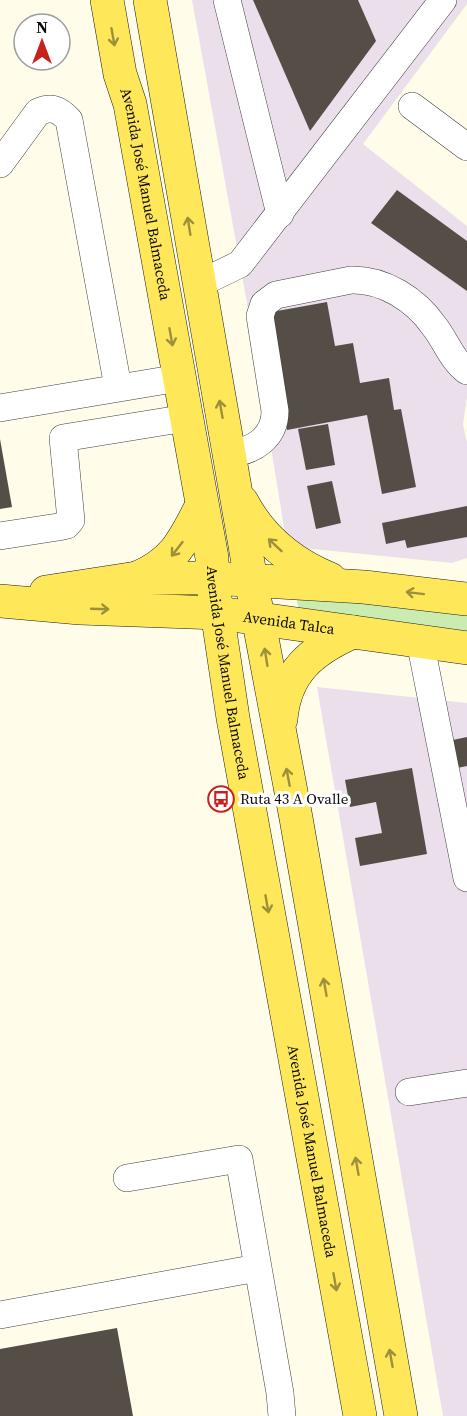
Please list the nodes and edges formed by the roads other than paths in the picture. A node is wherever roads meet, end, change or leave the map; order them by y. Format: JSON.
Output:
{"nodes":[{"id":1,"x":107,"y":0,"type":"edge"},
{"id":2,"x":150,"y":0,"type":"edge"},
{"id":3,"x":169,"y":0,"type":"edge"},
{"id":4,"x":227,"y":0,"type":"edge"},
{"id":5,"x":443,"y":0,"type":"edge"},
{"id":6,"x":160,"y":55,"type":"junction"},
{"id":7,"x":412,"y":106,"type":"dead end"},
{"id":8,"x":466,"y":145,"type":"edge"},
{"id":9,"x":0,"y":164,"type":"edge"},
{"id":10,"x":280,"y":214,"type":"junction"},
{"id":11,"x":199,"y":284,"type":"junction"},
{"id":12,"x":467,"y":371,"type":"edge"},
{"id":13,"x":178,"y":378,"type":"junction"},
{"id":14,"x":118,"y":387,"type":"junction"},
{"id":15,"x":0,"y":408,"type":"edge"},
{"id":16,"x":186,"y":418,"type":"junction"},
{"id":17,"x":229,"y":453,"type":"junction"},
{"id":18,"x":236,"y":488,"type":"junction"},
{"id":19,"x":202,"y":505,"type":"junction"},
{"id":20,"x":0,"y":536,"type":"edge"},
{"id":21,"x":137,"y":578,"type":"junction"},
{"id":22,"x":212,"y":578,"type":"junction"},
{"id":23,"x":250,"y":580,"type":"junction"},
{"id":24,"x":364,"y":587,"type":"junction"},
{"id":25,"x":467,"y":599,"type":"edge"},
{"id":26,"x":0,"y":600,"type":"edge"},
{"id":27,"x":162,"y":610,"type":"junction"},
{"id":28,"x":218,"y":613,"type":"junction"},
{"id":29,"x":258,"y":617,"type":"junction"},
{"id":30,"x":353,"y":633,"type":"junction"},
{"id":31,"x":420,"y":642,"type":"junction"},
{"id":32,"x":467,"y":648,"type":"edge"},
{"id":33,"x":224,"y":665,"type":"junction"},
{"id":34,"x":280,"y":735,"type":"junction"},
{"id":35,"x":467,"y":878,"type":"edge"},
{"id":36,"x":467,"y":1083,"type":"edge"},
{"id":37,"x":409,"y":1092,"type":"dead end"},
{"id":38,"x":127,"y":1178,"type":"dead end"},
{"id":39,"x":257,"y":1268,"type":"junction"},
{"id":40,"x":0,"y":1315,"type":"edge"},
{"id":41,"x":282,"y":1416,"type":"edge"},
{"id":42,"x":360,"y":1416,"type":"edge"},
{"id":43,"x":401,"y":1416,"type":"edge"}],
"edges":[{"from":1,"to":13,"type":"main road","name":"Avenida José Manuel Balmaceda","one_way":true},
{"from":2,"to":6,"type":"main road"},
{"from":3,"to":6,"type":"main road"},
{"from":4,"to":10,"type":"street"},
{"from":5,"to":10,"type":"street"},
{"from":11,"to":6,"type":"main road","one_way":true},
{"from":7,"to":8,"type":"street"},
{"from":9,"to":14,"type":"street"},
{"from":10,"to":11,"type":"street"},
{"from":17,"to":11,"type":"main road","one_way":true},
{"from":12,"to":17,"type":"street"},
{"from":13,"to":14,"type":"street"},
{"from":13,"to":16,"type":"main road","name":"Avenida José Manuel Balmaceda"},
{"from":14,"to":15,"type":"street"},
{"from":16,"to":19,"type":"main road","name":"Avenida José Manuel Balmaceda"},
{"from":16,"to":20,"type":"street"},
{"from":17,"to":18,"type":"main road"},
{"from":18,"to":23,"type":"main road"},
{"from":24,"to":18,"type":"main road","one_way":true},
{"from":19,"to":21,"type":"main road","one_way":true},
{"from":19,"to":22,"type":"main road","name":"Avenida José Manuel Balmaceda"},
{"from":21,"to":22,"type":"main road","name":"Avenida Talca"},
{"from":21,"to":26,"type":"main road","name":"Avenida Talca"},
{"from":22,"to":23,"type":"main road","name":"Avenida Talca"},
{"from":22,"to":28,"type":"main road","name":"Avenida José Manuel Balmaceda"},
{"from":23,"to":24,"type":"main road","name":"Avenida Talca"},
{"from":23,"to":29,"type":"main road"},
{"from":25,"to":24,"type":"main road","name":"Avenida Talca","one_way":true},
{"from":26,"to":27,"type":"main road","name":"Avenida Talca","one_way":true},
{"from":27,"to":28,"type":"main road","name":"Avenida Talca"},
{"from":27,"to":33,"type":"main road"},
{"from":28,"to":29,"type":"main road","name":"Avenida Talca"},
{"from":28,"to":33,"type":"main road","name":"Avenida José Manuel Balmaceda"},
{"from":29,"to":30,"type":"main road","name":"Avenida Talca"},
{"from":34,"to":29,"type":"main road","one_way":true},
{"from":30,"to":31,"type":"main road","name":"Avenida Talca"},
{"from":30,"to":34,"type":"main road"},
{"from":31,"to":32,"type":"main road","name":"Avenida Talca"},
{"from":31,"to":35,"type":"street"},
{"from":33,"to":42,"type":"main road","name":"Avenida José Manuel Balmaceda","one_way":true},
{"from":43,"to":34,"type":"main road","one_way":true},
{"from":36,"to":37,"type":"street"},
{"from":38,"to":39,"type":"street"},
{"from":39,"to":40,"type":"street"},
{"from":39,"to":41,"type":"street"}]}
